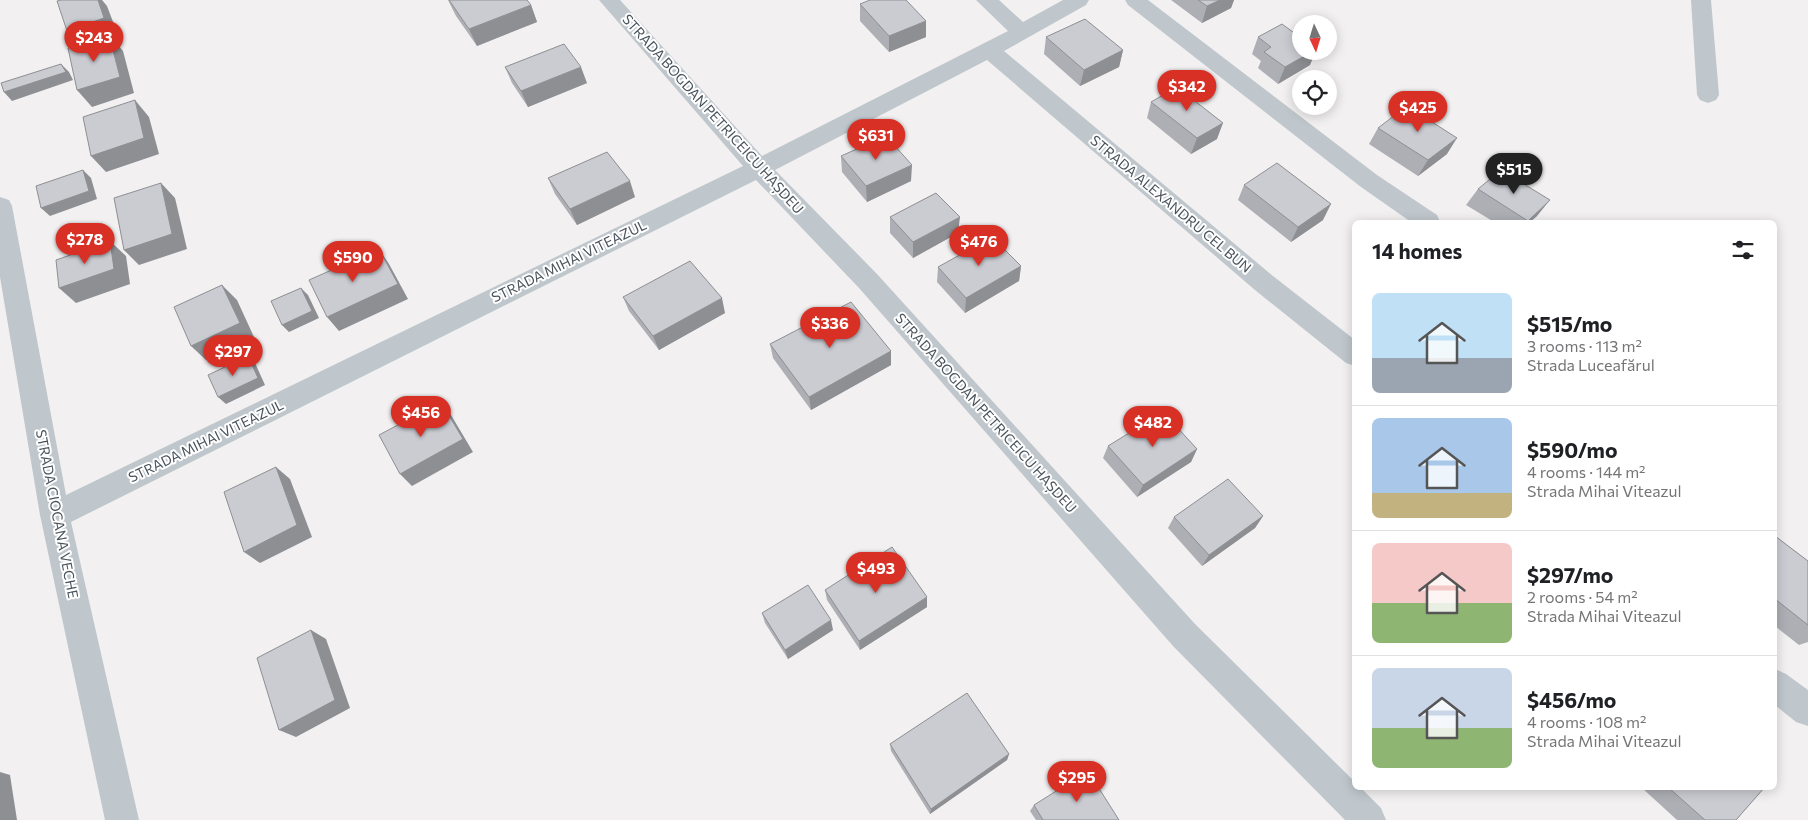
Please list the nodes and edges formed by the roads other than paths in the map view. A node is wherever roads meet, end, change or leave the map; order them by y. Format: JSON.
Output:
{"nodes":[{"id":1,"x":608,"y":0,"type":"edge"},
{"id":2,"x":986,"y":0,"type":"edge"},
{"id":3,"x":1079,"y":0,"type":"edge"},
{"id":4,"x":1135,"y":0,"type":"edge"},
{"id":5,"x":1701,"y":0,"type":"edge"},
{"id":6,"x":1022,"y":32,"type":"junction"},
{"id":7,"x":989,"y":50,"type":"junction"},
{"id":8,"x":1708,"y":94,"type":"dead end"},
{"id":9,"x":759,"y":168,"type":"junction"},
{"id":10,"x":0,"y":206,"type":"edge"},
{"id":11,"x":1425,"y":220,"type":"edge"},
{"id":12,"x":6,"y":275,"type":"edge"},
{"id":13,"x":1352,"y":353,"type":"edge"},
{"id":14,"x":55,"y":515,"type":"junction"},
{"id":15,"x":1777,"y":687,"type":"edge"},
{"id":16,"x":1808,"y":710,"type":"edge"},
{"id":17,"x":122,"y":820,"type":"edge"},
{"id":18,"x":1369,"y":820,"type":"edge"}],
"edges":[{"from":1,"to":9,"type":"street","name":"STRADA BOGDAN PETRICEICU HAȘDEU"},
{"from":2,"to":6,"type":"street"},
{"from":3,"to":6,"type":"street","name":"STRADA MIHAI VITEAZUL"},
{"from":4,"to":11,"type":"street"},
{"from":5,"to":8,"type":"street"},
{"from":6,"to":7,"type":"street","name":"STRADA MIHAI VITEAZUL"},
{"from":7,"to":9,"type":"street","name":"STRADA MIHAI VITEAZUL"},
{"from":7,"to":13,"type":"street","name":"STRADA ALEXANDRU CEL BUN"},
{"from":9,"to":14,"type":"street","name":"STRADA MIHAI VITEAZUL"},
{"from":9,"to":18,"type":"street","name":"STRADA BOGDAN PETRICEICU HAȘDEU"},
{"from":10,"to":12,"type":"street","name":"STRADA CIOCANA VECHE"},
{"from":12,"to":14,"type":"street","name":"STRADA CIOCANA VECHE"},
{"from":14,"to":17,"type":"street","name":"STRADA CIOCANA VECHE"},
{"from":15,"to":16,"type":"street"}]}
